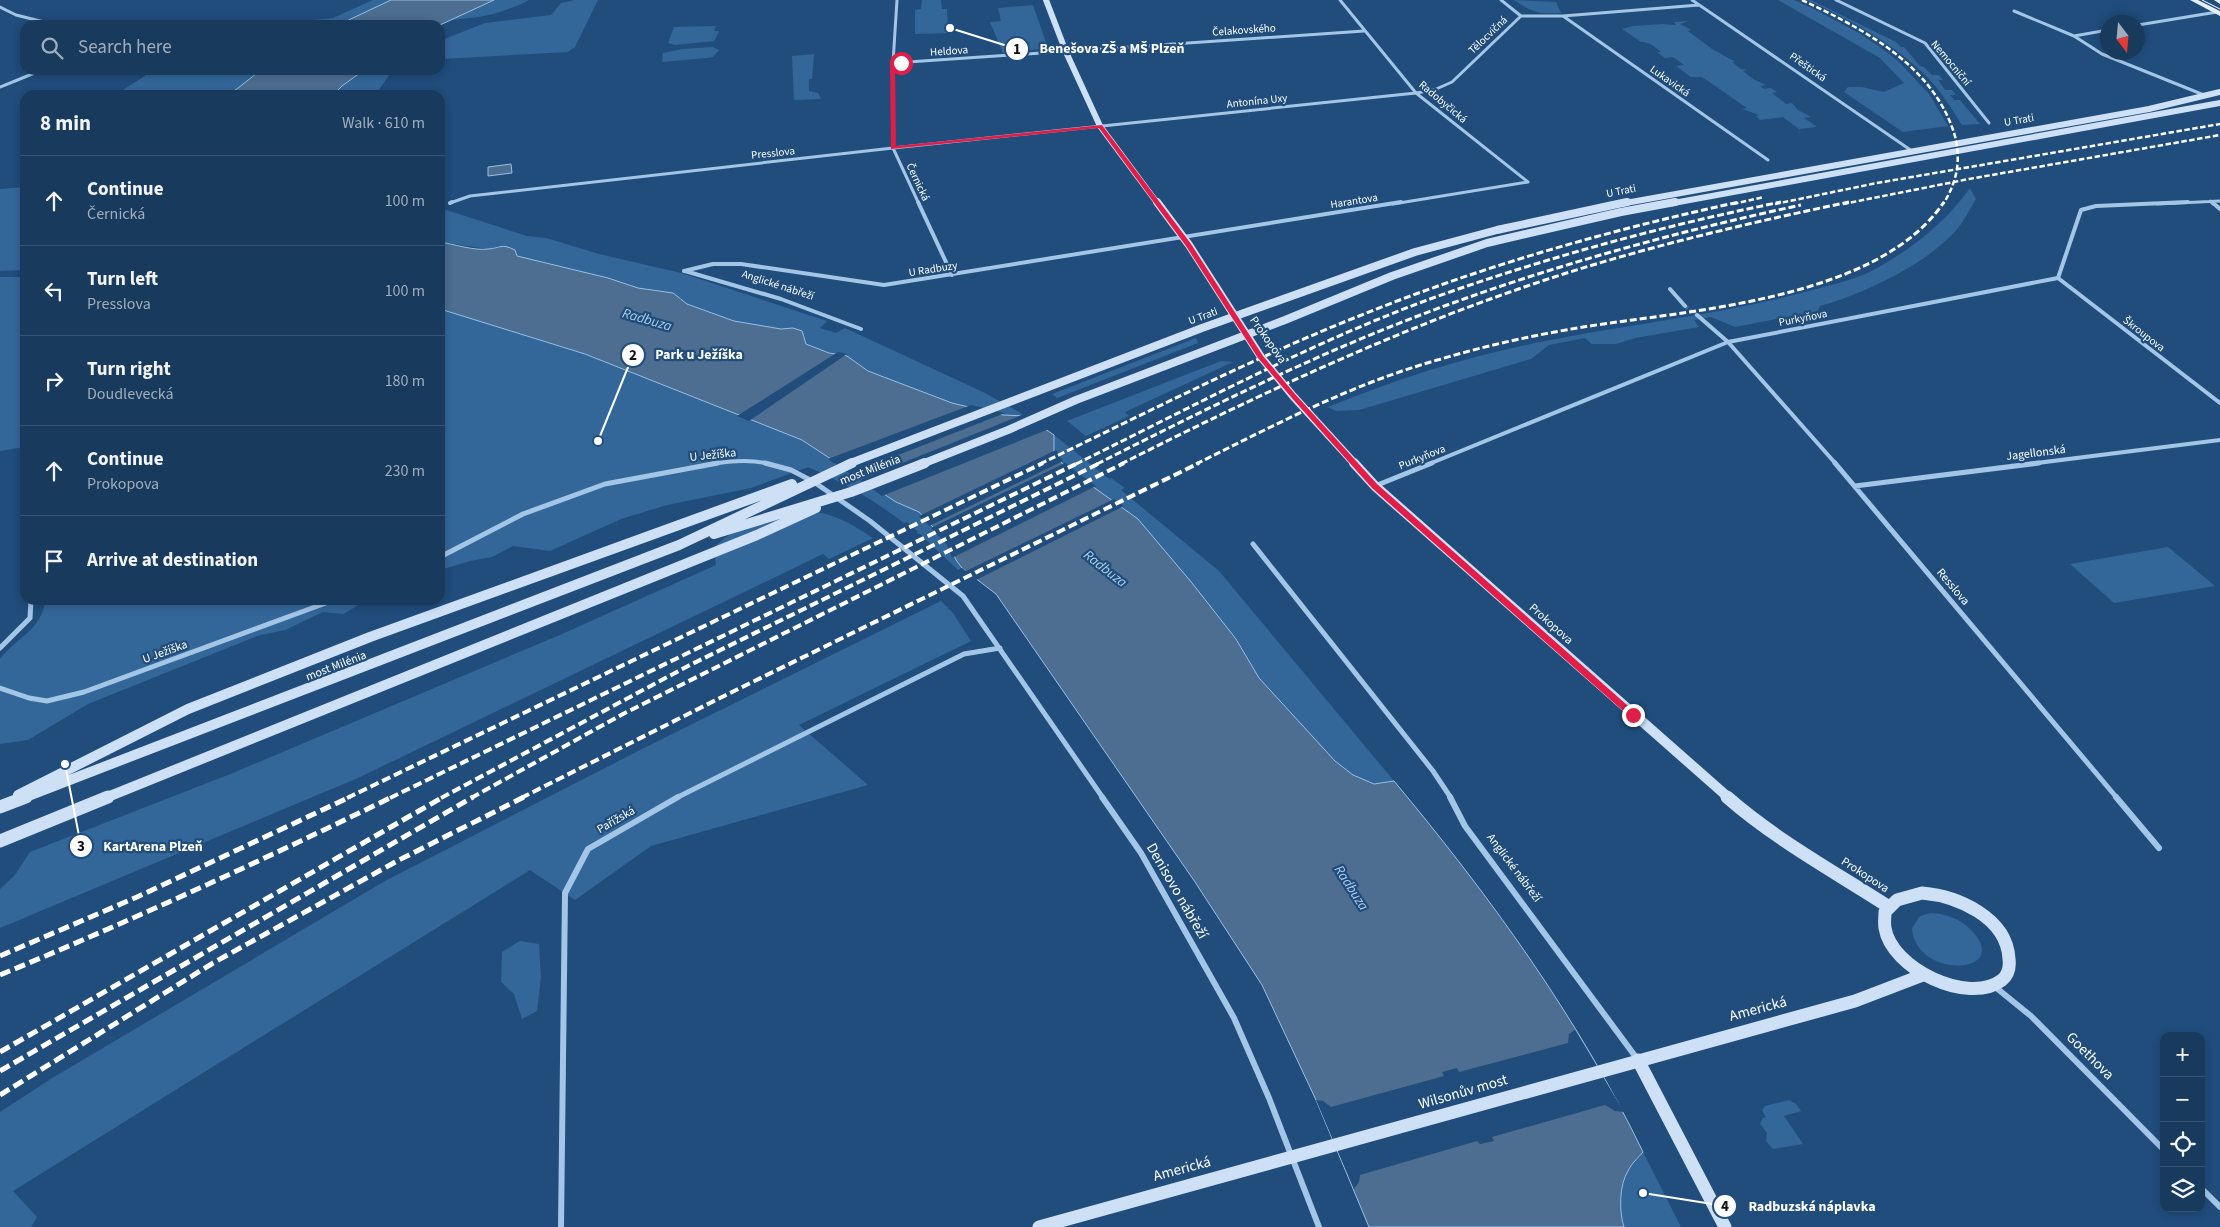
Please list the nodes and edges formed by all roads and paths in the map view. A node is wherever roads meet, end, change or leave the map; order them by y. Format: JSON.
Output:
{"nodes":[{"id":1,"x":897,"y":0,"type":"edge"},
{"id":2,"x":1046,"y":0,"type":"edge"},
{"id":3,"x":1340,"y":0,"type":"edge"},
{"id":4,"x":1501,"y":0,"type":"edge"},
{"id":5,"x":1692,"y":0,"type":"edge"},
{"id":6,"x":1836,"y":0,"type":"edge"},
{"id":7,"x":2193,"y":0,"type":"edge"},
{"id":8,"x":1699,"y":5,"type":"junction"},
{"id":9,"x":0,"y":7,"type":"edge"},
{"id":10,"x":2014,"y":11,"type":"dead end"},
{"id":11,"x":2218,"y":13,"type":"edge"},
{"id":12,"x":1521,"y":16,"type":"junction"},
{"id":13,"x":1563,"y":16,"type":"junction"},
{"id":14,"x":36,"y":20,"type":"edge"},
{"id":15,"x":2145,"y":24,"type":"edge"},
{"id":16,"x":1364,"y":31,"type":"junction"},
{"id":17,"x":2100,"y":31,"type":"edge"},
{"id":18,"x":2074,"y":36,"type":"junction"},
{"id":19,"x":1066,"y":52,"type":"junction"},
{"id":20,"x":893,"y":63,"type":"junction"},
{"id":21,"x":30,"y":75,"type":"edge"},
{"id":22,"x":0,"y":87,"type":"edge"},
{"id":23,"x":2220,"y":92,"type":"edge"},
{"id":24,"x":1416,"y":93,"type":"junction"},
{"id":25,"x":2207,"y":96,"type":"junction"},
{"id":26,"x":2220,"y":103,"type":"edge"},
{"id":27,"x":1989,"y":123,"type":"dead end"},
{"id":28,"x":1100,"y":126,"type":"junction"},
{"id":29,"x":893,"y":148,"type":"junction"},
{"id":30,"x":1912,"y":151,"type":"junction"},
{"id":31,"x":1768,"y":160,"type":"dead end"},
{"id":32,"x":1528,"y":182,"type":"joint"},
{"id":33,"x":2220,"y":200,"type":"edge"},
{"id":34,"x":2210,"y":201,"type":"junction"},
{"id":35,"x":450,"y":203,"type":"dead end"},
{"id":36,"x":2220,"y":209,"type":"edge"},
{"id":37,"x":1184,"y":237,"type":"junction"},
{"id":38,"x":684,"y":271,"type":"joint"},
{"id":39,"x":952,"y":275,"type":"junction"},
{"id":40,"x":2058,"y":278,"type":"junction"},
{"id":41,"x":1670,"y":289,"type":"dead end"},
{"id":42,"x":1685,"y":306,"type":"tunnel mouth"},
{"id":43,"x":1697,"y":315,"type":"tunnel mouth"},
{"id":44,"x":1235,"y":316,"type":"junction"},
{"id":45,"x":861,"y":329,"type":"dead end"},
{"id":46,"x":1246,"y":334,"type":"junction"},
{"id":47,"x":1728,"y":342,"type":"junction"},
{"id":48,"x":1046,"y":389,"type":"joint"},
{"id":49,"x":2220,"y":403,"type":"edge"},
{"id":50,"x":1064,"y":405,"type":"joint"},
{"id":51,"x":2220,"y":440,"type":"edge"},
{"id":52,"x":838,"y":468,"type":"junction"},
{"id":53,"x":1375,"y":486,"type":"junction"},
{"id":54,"x":1855,"y":486,"type":"junction"},
{"id":55,"x":851,"y":492,"type":"junction"},
{"id":56,"x":679,"y":544,"type":"junction"},
{"id":57,"x":1253,"y":544,"type":"dead end"},
{"id":58,"x":445,"y":553,"type":"edge"},
{"id":59,"x":963,"y":596,"type":"joint"},
{"id":60,"x":31,"y":605,"type":"edge"},
{"id":61,"x":320,"y":605,"type":"edge"},
{"id":62,"x":0,"y":648,"type":"edge"},
{"id":63,"x":1000,"y":648,"type":"junction"},
{"id":64,"x":0,"y":688,"type":"edge"},
{"id":65,"x":0,"y":806,"type":"edge"},
{"id":66,"x":0,"y":841,"type":"edge"},
{"id":67,"x":2159,"y":848,"type":"dead end"},
{"id":68,"x":1889,"y":907,"type":"junction"},
{"id":69,"x":1923,"y":976,"type":"junction"},
{"id":70,"x":1994,"y":986,"type":"junction"},
{"id":71,"x":1638,"y":1060,"type":"junction"},
{"id":72,"x":1600,"y":1071,"type":"joint"},
{"id":73,"x":1335,"y":1145,"type":"joint"},
{"id":74,"x":2160,"y":1146,"type":"edge"},
{"id":75,"x":1292,"y":1157,"type":"junction"},
{"id":76,"x":2205,"y":1192,"type":"edge"},
{"id":77,"x":2220,"y":1206,"type":"edge"},
{"id":78,"x":561,"y":1227,"type":"edge"},
{"id":79,"x":1039,"y":1227,"type":"edge"},
{"id":80,"x":1319,"y":1227,"type":"edge"},
{"id":81,"x":1725,"y":1227,"type":"edge"}],
"edges":[{"from":1,"to":20,"type":"street","name":"Černická"},
{"from":2,"to":19,"type":"main road","name":"Prokopova"},
{"from":3,"to":16,"type":"street","name":"Radobyčická"},
{"from":4,"to":12,"type":"street"},
{"from":5,"to":8,"type":"street","name":"Přeštická"},
{"from":6,"to":27,"type":"street","name":"Nemocniční"},
{"from":7,"to":11,"type":"main road"},
{"from":8,"to":13,"type":"street","name":"Tělocvičná"},
{"from":8,"to":30,"type":"street","name":"Přeštická"},
{"from":9,"to":14,"type":"street"},
{"from":10,"to":18,"type":"street"},
{"from":11,"to":15,"type":"street"},
{"from":12,"to":13,"type":"street","name":"Tělocvičná"},
{"from":12,"to":24,"type":"street","name":"Tělocvičná"},
{"from":13,"to":31,"type":"street","name":"Lukavická"},
{"from":16,"to":19,"type":"street","name":"Čelakovského"},
{"from":16,"to":24,"type":"street","name":"Radobyčická"},
{"from":17,"to":18,"type":"street"},
{"from":18,"to":25,"type":"street"},
{"from":19,"to":20,"type":"street","name":"Heldova"},
{"from":19,"to":28,"type":"main road","name":"Prokopova"},
{"from":20,"to":29,"type":"street","name":"Černická"},
{"from":21,"to":22,"type":"street"},
{"from":23,"to":25,"type":"main road","name":"U Trati"},
{"from":24,"to":28,"type":"street","name":"Antonína Uxy"},
{"from":24,"to":32,"type":"street","name":"Radobyčická"},
{"from":25,"to":30,"type":"main road","name":"U Trati"},
{"from":26,"to":46,"type":"main road","name":"U Trati"},
{"from":28,"to":29,"type":"street","name":"Presslova"},
{"from":28,"to":37,"type":"main road","name":"Prokopova"},
{"from":29,"to":35,"type":"street","name":"Presslova"},
{"from":29,"to":39,"type":"street","name":"Černická"},
{"from":30,"to":44,"type":"main road","name":"U Trati"},
{"from":32,"to":37,"type":"street","name":"Harantova"},
{"from":33,"to":34,"type":"street"},
{"from":34,"to":36,"type":"street"},
{"from":34,"to":40,"type":"street"},
{"from":37,"to":39,"type":"street","name":"U Radbuzy"},
{"from":37,"to":44,"type":"main road","name":"Prokopova"},
{"from":38,"to":39,"type":"street","name":"U Radbuzy"},
{"from":38,"to":45,"type":"street","name":"Anglické nábřeží"},
{"from":40,"to":47,"type":"street","name":"Purkyňova"},
{"from":40,"to":49,"type":"street","name":"Škroupova"},
{"from":41,"to":42,"type":"street"},
{"from":43,"to":47,"type":"street","name":"Resslova"},
{"from":44,"to":46,"type":"main road","name":"Prokopova"},
{"from":44,"to":48,"type":"main road","name":"U Trati"},
{"from":46,"to":50,"type":"main road","name":"U Trati"},
{"from":46,"to":53,"type":"main road","name":"Prokopova"},
{"from":47,"to":53,"type":"street","name":"Purkyňova"},
{"from":47,"to":54,"type":"street","name":"Resslova"},
{"from":48,"to":52,"type":"main road","name":"most Milénia"},
{"from":50,"to":55,"type":"main road","name":"most Milénia"},
{"from":51,"to":54,"type":"street","name":"Jagellonská"},
{"from":52,"to":56,"type":"main road","name":"most Milénia"},
{"from":52,"to":65,"type":"main road"},
{"from":53,"to":68,"type":"main road","name":"Prokopova"},
{"from":54,"to":67,"type":"street","name":"Resslova"},
{"from":55,"to":56,"type":"main road","name":"most Milénia"},
{"from":55,"to":66,"type":"main road"},
{"from":56,"to":65,"type":"main road","name":"most Milénia"},
{"from":57,"to":71,"type":"street","name":"Anglické nábřeží"},
{"from":58,"to":59,"type":"street","name":"U Ježíška"},
{"from":59,"to":63,"type":"street","name":"Denisovo nábřeží"},
{"from":60,"to":62,"type":"street"},
{"from":61,"to":64,"type":"street","name":"U Ježíška"},
{"from":63,"to":75,"type":"street","name":"Denisovo nábřeží"},
{"from":63,"to":78,"type":"street","name":"Pařížská"},
{"from":68,"to":69,"type":"main road"},
{"from":68,"to":70,"type":"main road"},
{"from":69,"to":70,"type":"main road"},
{"from":69,"to":71,"type":"main road","name":"Americká"},
{"from":70,"to":74,"type":"street","name":"Goethova"},
{"from":71,"to":72,"type":"main road","name":"Americká"},
{"from":71,"to":81,"type":"main road","name":"Anglické nábřeží"},
{"from":72,"to":73,"type":"main road","name":"Wilsonův most"},
{"from":73,"to":75,"type":"main road","name":"Americká"},
{"from":75,"to":79,"type":"main road","name":"Americká"},
{"from":75,"to":80,"type":"street","name":"Denisovo nábřeží"},
{"from":76,"to":77,"type":"street"}]}
